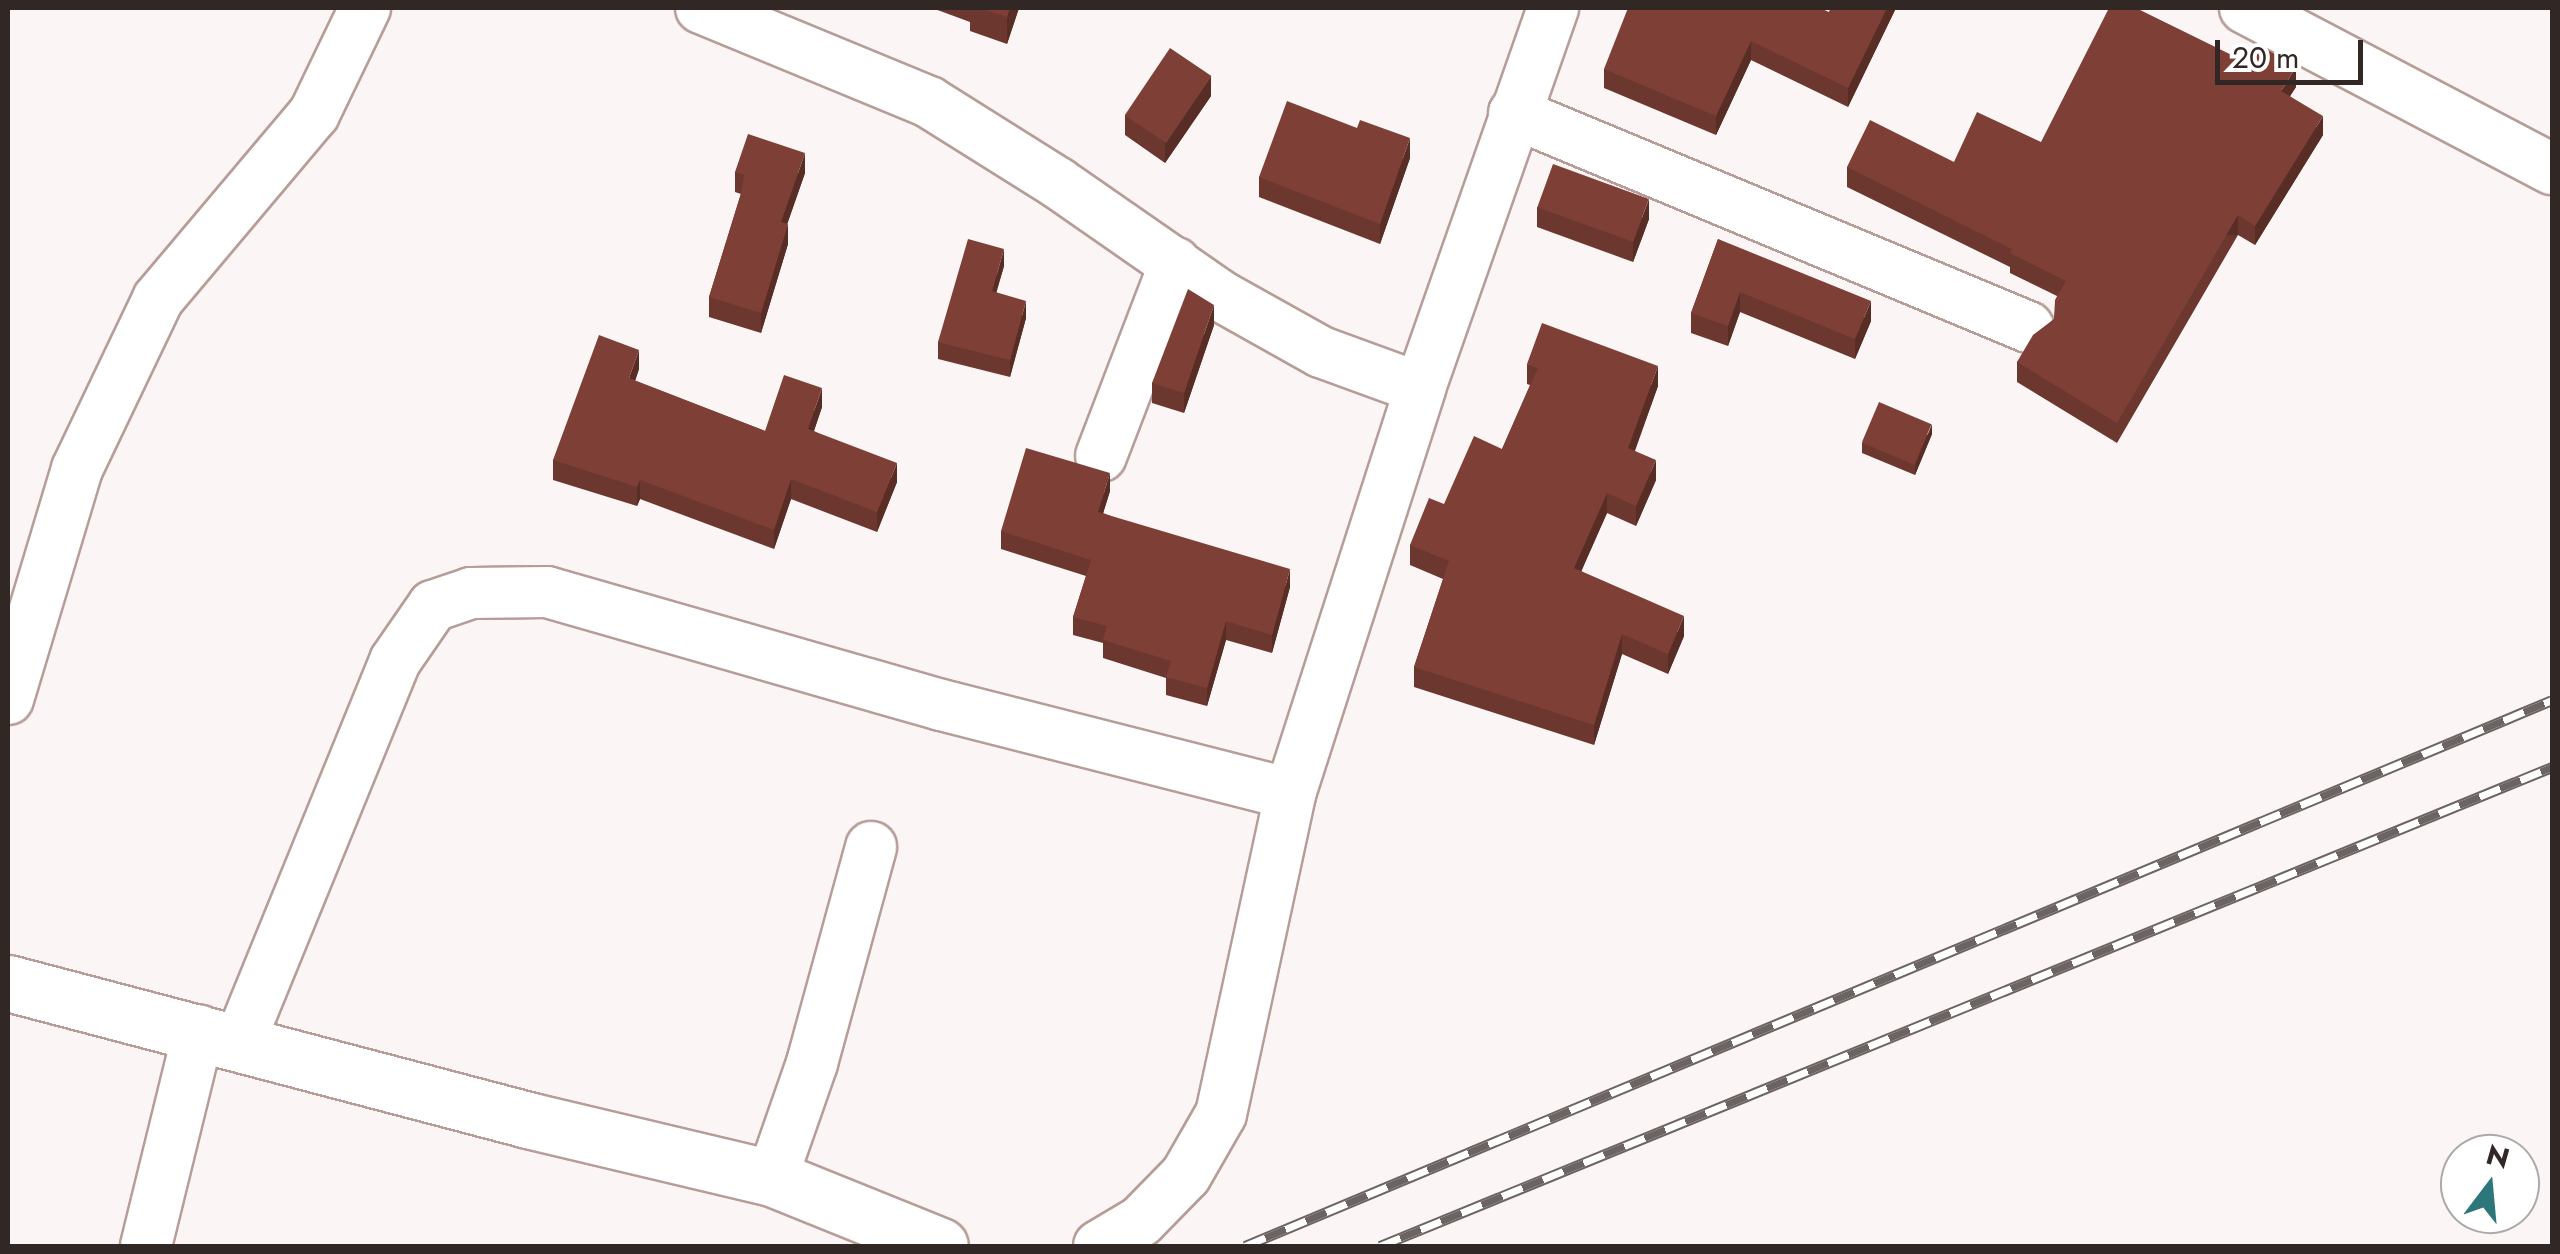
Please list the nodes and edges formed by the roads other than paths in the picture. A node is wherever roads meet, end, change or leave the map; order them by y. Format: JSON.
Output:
{"nodes":[{"id":1,"x":365,"y":8,"type":"edge"},
{"id":2,"x":701,"y":8,"type":"edge"},
{"id":3,"x":1553,"y":8,"type":"edge"},
{"id":4,"x":2244,"y":8,"type":"edge"},
{"id":5,"x":1514,"y":113,"type":"junction"},
{"id":6,"x":2552,"y":169,"type":"edge"},
{"id":7,"x":1175,"y":263,"type":"junction"},
{"id":8,"x":2028,"y":327,"type":"dead end"},
{"id":9,"x":1420,"y":388,"type":"junction"},
{"id":10,"x":1101,"y":456,"type":"dead end"},
{"id":11,"x":8,"y":699,"type":"edge"},
{"id":12,"x":1290,"y":794,"type":"junction"},
{"id":13,"x":870,"y":847,"type":"dead end"},
{"id":14,"x":8,"y":983,"type":"edge"},
{"id":15,"x":220,"y":1036,"type":"junction"},
{"id":16,"x":772,"y":1178,"type":"junction"},
{"id":17,"x":146,"y":1246,"type":"edge"},
{"id":18,"x":940,"y":1246,"type":"edge"},
{"id":19,"x":1099,"y":1246,"type":"edge"}],
"edges":[{"from":1,"to":11,"type":"street"},
{"from":2,"to":7,"type":"street"},
{"from":3,"to":5,"type":"street"},
{"from":4,"to":6,"type":"street"},
{"from":5,"to":8,"type":"street"},
{"from":5,"to":9,"type":"street"},
{"from":7,"to":9,"type":"street"},
{"from":7,"to":10,"type":"street"},
{"from":9,"to":12,"type":"street"},
{"from":12,"to":15,"type":"street"},
{"from":12,"to":19,"type":"street"},
{"from":13,"to":16,"type":"street"},
{"from":14,"to":15,"type":"street"},
{"from":15,"to":16,"type":"street"},
{"from":15,"to":17,"type":"street"},
{"from":16,"to":18,"type":"street"}]}
